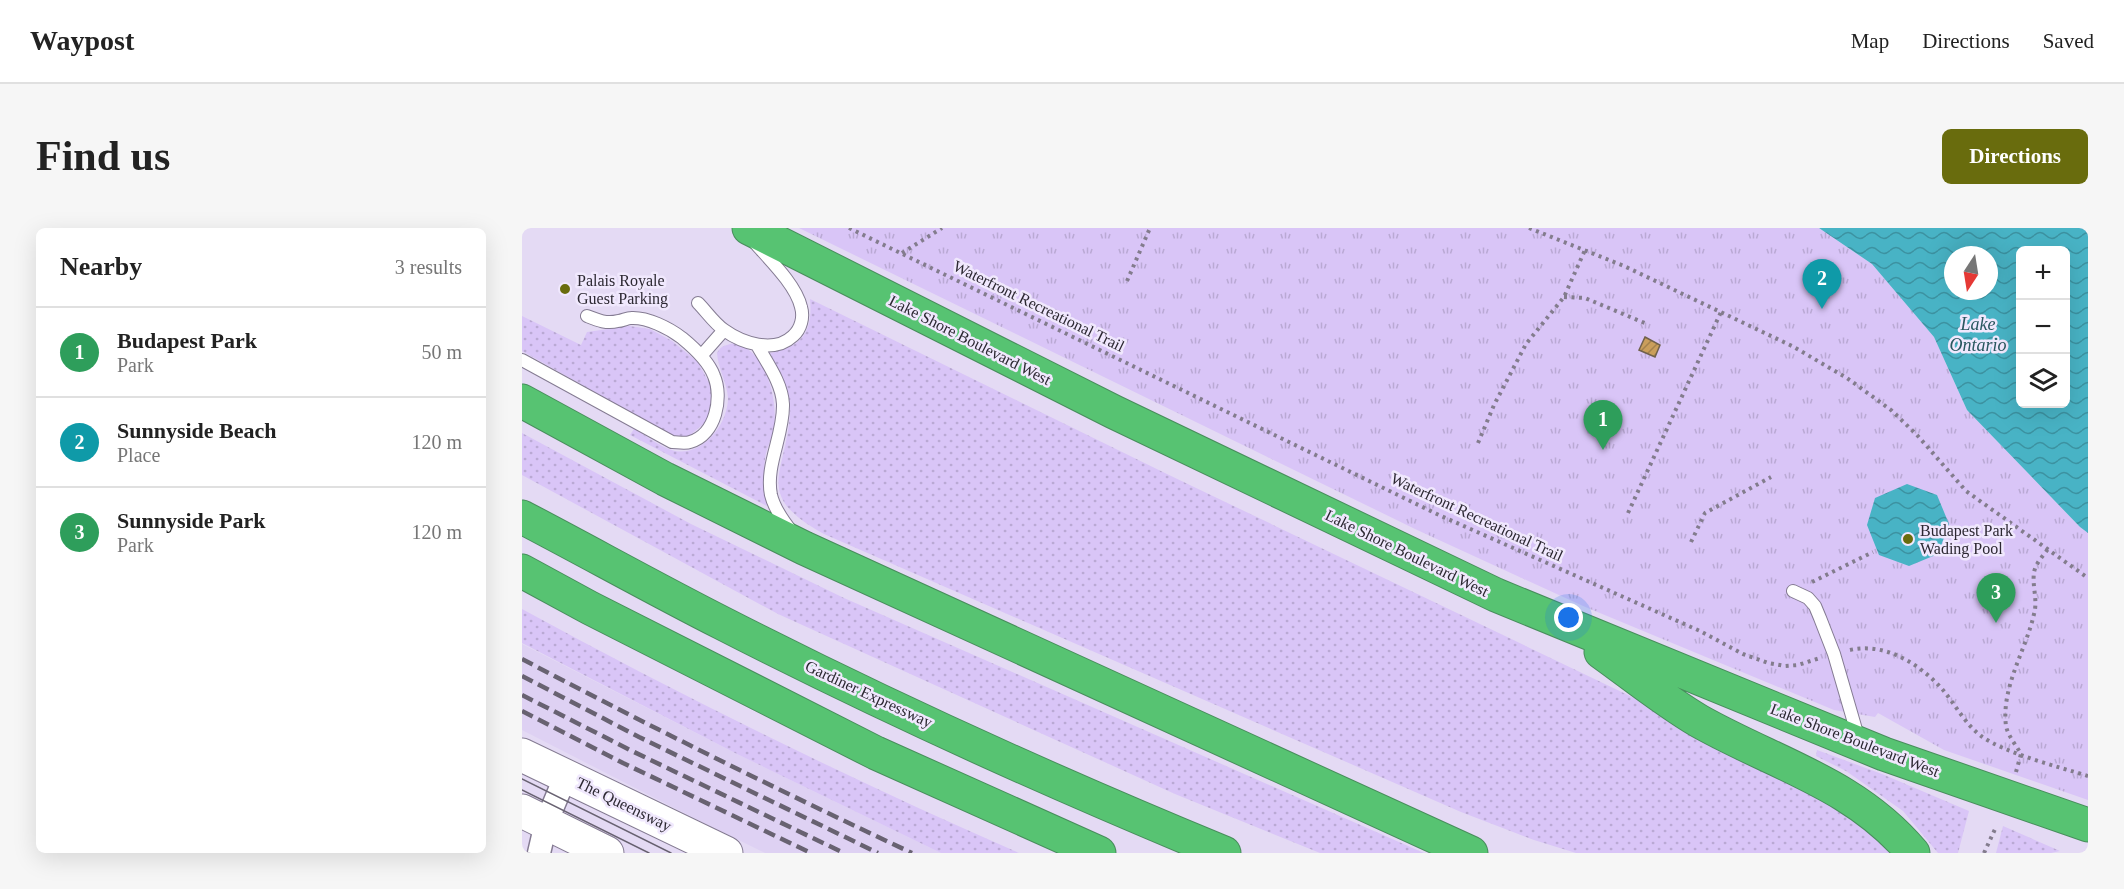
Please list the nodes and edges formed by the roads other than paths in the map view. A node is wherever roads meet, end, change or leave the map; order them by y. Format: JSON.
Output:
{"nodes":[{"id":1,"x":741,"y":228,"type":"edge"},
{"id":2,"x":749,"y":228,"type":"edge"},
{"id":3,"x":699,"y":303,"type":"dead end"},
{"id":4,"x":587,"y":316,"type":"dead end"},
{"id":5,"x":724,"y":330,"type":"junction"},
{"id":6,"x":757,"y":345,"type":"junction"},
{"id":7,"x":701,"y":356,"type":"junction"},
{"id":8,"x":522,"y":360,"type":"edge"},
{"id":9,"x":522,"y":401,"type":"edge"},
{"id":10,"x":522,"y":517,"type":"edge"},
{"id":11,"x":804,"y":548,"type":"junction"},
{"id":12,"x":522,"y":572,"type":"edge"},
{"id":13,"x":1793,"y":591,"type":"road end"},
{"id":14,"x":1552,"y":618,"type":"junction"},
{"id":15,"x":1860,"y":744,"type":"junction"},
{"id":16,"x":522,"y":754,"type":"edge"},
{"id":17,"x":566,"y":776,"type":"junction"},
{"id":18,"x":2088,"y":825,"type":"edge"},
{"id":19,"x":536,"y":829,"type":"edge"},
{"id":20,"x":607,"y":853,"type":"edge"},
{"id":21,"x":726,"y":853,"type":"edge"},
{"id":22,"x":1099,"y":853,"type":"edge"},
{"id":23,"x":1224,"y":853,"type":"edge"},
{"id":24,"x":1471,"y":853,"type":"edge"},
{"id":25,"x":1913,"y":853,"type":"edge"}],
"edges":[{"from":1,"to":6,"type":"lane"},
{"from":2,"to":14,"type":"highway","name":"Lake Shore Boulevard West"},
{"from":3,"to":5,"type":"lane"},
{"from":4,"to":7,"type":"lane"},
{"from":5,"to":6,"type":"lane"},
{"from":5,"to":7,"type":"lane"},
{"from":6,"to":11,"type":"lane"},
{"from":7,"to":8,"type":"lane"},
{"from":9,"to":11,"type":"highway"},
{"from":10,"to":23,"type":"highway","name":"Gardiner Expressway"},
{"from":11,"to":24,"type":"highway"},
{"from":12,"to":22,"type":"highway"},
{"from":13,"to":15,"type":"lane"},
{"from":14,"to":15,"type":"highway","name":"Lake Shore Boulevard West"},
{"from":14,"to":25,"type":"highway"},
{"from":15,"to":18,"type":"highway","name":"Lake Shore Boulevard West"},
{"from":16,"to":17,"type":"main road","name":"The Queensway"},
{"from":17,"to":19,"type":"street"},
{"from":17,"to":21,"type":"main road","name":"The Queensway"},
{"from":19,"to":20,"type":"main road"}]}
